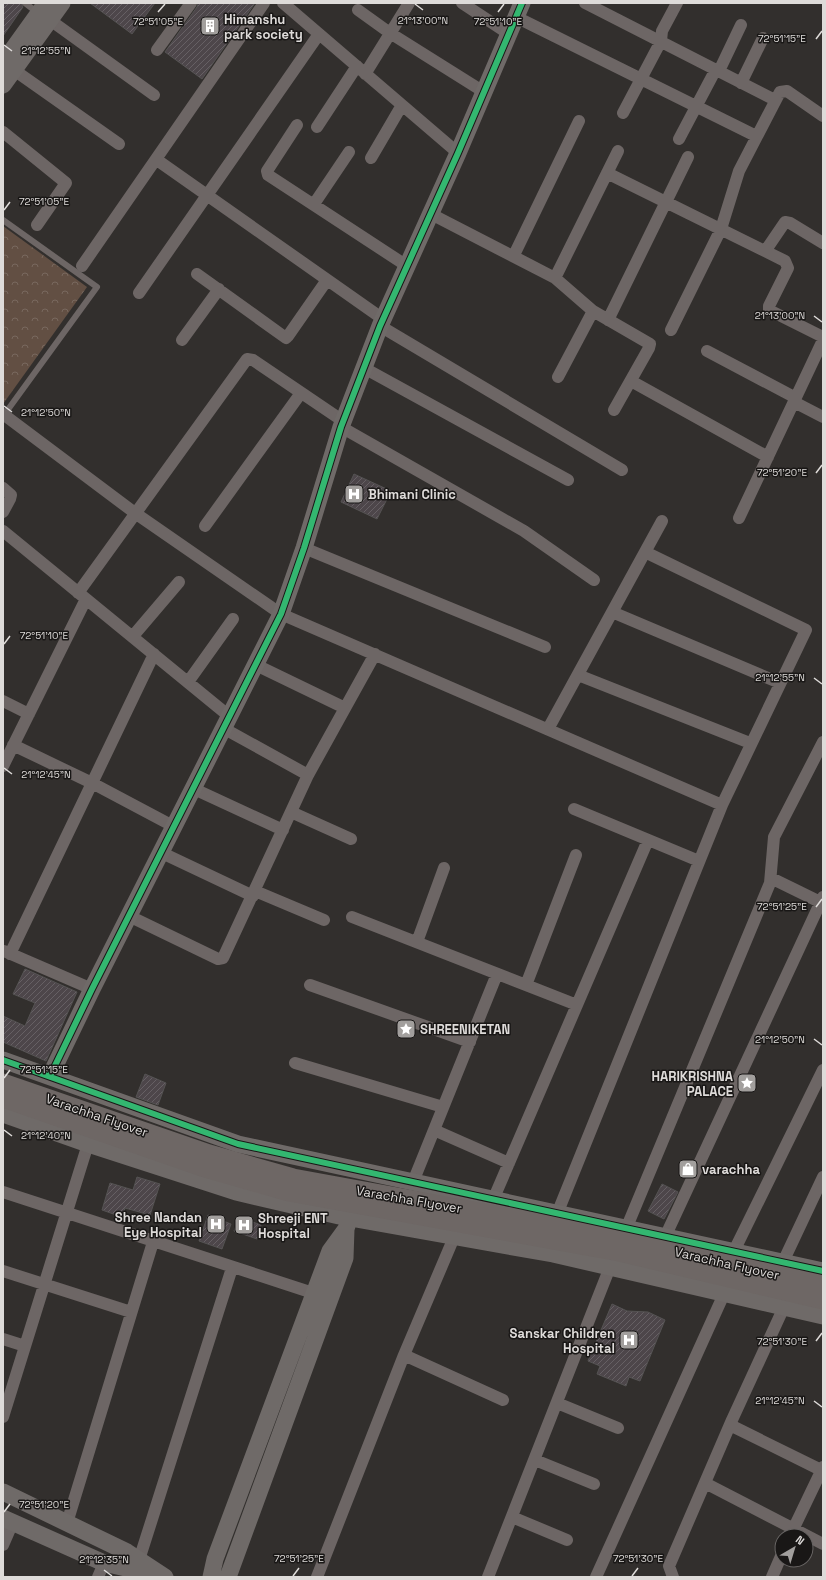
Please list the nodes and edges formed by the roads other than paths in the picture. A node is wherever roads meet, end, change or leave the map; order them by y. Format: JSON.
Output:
{"nodes":[{"id":1,"x":25,"y":3,"type":"edge"},
{"id":2,"x":62,"y":3,"type":"edge"},
{"id":3,"x":191,"y":3,"type":"edge"},
{"id":4,"x":264,"y":3,"type":"edge"},
{"id":5,"x":283,"y":3,"type":"edge"},
{"id":6,"x":409,"y":3,"type":"edge"},
{"id":7,"x":462,"y":3,"type":"edge"},
{"id":8,"x":585,"y":3,"type":"edge"},
{"id":9,"x":677,"y":3,"type":"edge"},
{"id":10,"x":358,"y":10,"type":"dead end"},
{"id":11,"x":519,"y":10,"type":"edge"},
{"id":12,"x":45,"y":12,"type":"edge"},
{"id":13,"x":742,"y":25,"type":"dead end"},
{"id":14,"x":390,"y":33,"type":"junction"},
{"id":15,"x":319,"y":34,"type":"junction"},
{"id":16,"x":509,"y":34,"type":"junction"},
{"id":17,"x":763,"y":38,"type":"dead end"},
{"id":18,"x":661,"y":41,"type":"junction"},
{"id":19,"x":157,"y":50,"type":"dead end"},
{"id":20,"x":8,"y":66,"type":"edge"},
{"id":21,"x":361,"y":70,"type":"junction"},
{"id":22,"x":718,"y":70,"type":"junction"},
{"id":23,"x":640,"y":78,"type":"junction"},
{"id":24,"x":742,"y":83,"type":"junction"},
{"id":25,"x":3,"y":85,"type":"edge"},
{"id":26,"x":484,"y":92,"type":"junction"},
{"id":27,"x":154,"y":95,"type":"dead end"},
{"id":28,"x":776,"y":100,"type":"junction"},
{"id":29,"x":402,"y":105,"type":"junction"},
{"id":30,"x":698,"y":107,"type":"junction"},
{"id":31,"x":623,"y":113,"type":"dead end"},
{"id":32,"x":823,"y":116,"type":"edge"},
{"id":33,"x":579,"y":121,"type":"dead end"},
{"id":34,"x":297,"y":125,"type":"dead end"},
{"id":35,"x":317,"y":127,"type":"dead end"},
{"id":36,"x":3,"y":132,"type":"edge"},
{"id":37,"x":756,"y":136,"type":"junction"},
{"id":38,"x":679,"y":139,"type":"dead end"},
{"id":39,"x":119,"y":144,"type":"dead end"},
{"id":40,"x":618,"y":151,"type":"dead end"},
{"id":41,"x":349,"y":152,"type":"dead end"},
{"id":42,"x":458,"y":153,"type":"junction"},
{"id":43,"x":688,"y":157,"type":"dead end"},
{"id":44,"x":371,"y":158,"type":"dead end"},
{"id":45,"x":157,"y":160,"type":"junction"},
{"id":46,"x":607,"y":173,"type":"junction"},
{"id":47,"x":207,"y":196,"type":"junction"},
{"id":48,"x":665,"y":202,"type":"junction"},
{"id":49,"x":314,"y":204,"type":"junction"},
{"id":50,"x":431,"y":214,"type":"junction"},
{"id":51,"x":3,"y":220,"type":"edge"},
{"id":52,"x":37,"y":225,"type":"dead end"},
{"id":53,"x":721,"y":229,"type":"junction"},
{"id":54,"x":823,"y":243,"type":"edge"},
{"id":55,"x":766,"y":250,"type":"junction"},
{"id":56,"x":514,"y":255,"type":"junction"},
{"id":57,"x":82,"y":266,"type":"dead end"},
{"id":58,"x":407,"y":266,"type":"junction"},
{"id":59,"x":197,"y":274,"type":"dead end"},
{"id":60,"x":555,"y":278,"type":"junction"},
{"id":61,"x":327,"y":280,"type":"junction"},
{"id":62,"x":219,"y":289,"type":"junction"},
{"id":63,"x":139,"y":293,"type":"dead end"},
{"id":64,"x":593,"y":311,"type":"junction"},
{"id":65,"x":608,"y":320,"type":"junction"},
{"id":66,"x":382,"y":322,"type":"junction"},
{"id":67,"x":671,"y":330,"type":"dead end"},
{"id":68,"x":182,"y":340,"type":"dead end"},
{"id":69,"x":822,"y":342,"type":"edge"},
{"id":70,"x":707,"y":351,"type":"dead end"},
{"id":71,"x":364,"y":368,"type":"junction"},
{"id":72,"x":558,"y":376,"type":"dead end"},
{"id":73,"x":631,"y":381,"type":"junction"},
{"id":74,"x":301,"y":392,"type":"junction"},
{"id":75,"x":795,"y":400,"type":"junction"},
{"id":76,"x":614,"y":410,"type":"dead end"},
{"id":77,"x":4,"y":415,"type":"edge"},
{"id":78,"x":823,"y":417,"type":"edge"},
{"id":79,"x":342,"y":424,"type":"junction"},
{"id":80,"x":768,"y":457,"type":"junction"},
{"id":81,"x":622,"y":470,"type":"dead end"},
{"id":82,"x":568,"y":480,"type":"dead end"},
{"id":83,"x":3,"y":488,"type":"edge"},
{"id":84,"x":3,"y":512,"type":"edge"},
{"id":85,"x":135,"y":513,"type":"junction"},
{"id":86,"x":738,"y":518,"type":"dead end"},
{"id":87,"x":662,"y":521,"type":"dead end"},
{"id":88,"x":205,"y":526,"type":"dead end"},
{"id":89,"x":3,"y":531,"type":"edge"},
{"id":90,"x":304,"y":548,"type":"junction"},
{"id":91,"x":645,"y":552,"type":"junction"},
{"id":92,"x":594,"y":580,"type":"dead end"},
{"id":93,"x":179,"y":582,"type":"dead end"},
{"id":94,"x":82,"y":596,"type":"junction"},
{"id":95,"x":612,"y":612,"type":"junction"},
{"id":96,"x":282,"y":614,"type":"junction"},
{"id":97,"x":233,"y":619,"type":"dead end"},
{"id":98,"x":133,"y":636,"type":"junction"},
{"id":99,"x":545,"y":647,"type":"dead end"},
{"id":100,"x":154,"y":654,"type":"junction"},
{"id":101,"x":375,"y":654,"type":"junction"},
{"id":102,"x":256,"y":665,"type":"junction"},
{"id":103,"x":578,"y":675,"type":"junction"},
{"id":104,"x":188,"y":682,"type":"junction"},
{"id":105,"x":780,"y":683,"type":"junction"},
{"id":106,"x":3,"y":701,"type":"edge"},
{"id":107,"x":345,"y":708,"type":"junction"},
{"id":108,"x":29,"y":714,"type":"junction"},
{"id":109,"x":226,"y":722,"type":"junction"},
{"id":110,"x":548,"y":730,"type":"junction"},
{"id":111,"x":823,"y":742,"type":"edge"},
{"id":112,"x":750,"y":743,"type":"junction"},
{"id":113,"x":13,"y":745,"type":"junction"},
{"id":114,"x":3,"y":766,"type":"edge"},
{"id":115,"x":308,"y":775,"type":"junction"},
{"id":116,"x":92,"y":783,"type":"junction"},
{"id":117,"x":192,"y":788,"type":"junction"},
{"id":118,"x":722,"y":805,"type":"junction"},
{"id":119,"x":574,"y":809,"type":"dead end"},
{"id":120,"x":291,"y":812,"type":"junction"},
{"id":121,"x":173,"y":826,"type":"junction"},
{"id":122,"x":283,"y":830,"type":"junction"},
{"id":123,"x":351,"y":839,"type":"dead end"},
{"id":124,"x":648,"y":840,"type":"junction"},
{"id":125,"x":160,"y":852,"type":"junction"},
{"id":126,"x":576,"y":855,"type":"dead end"},
{"id":127,"x":699,"y":861,"type":"junction"},
{"id":128,"x":444,"y":868,"type":"dead end"},
{"id":129,"x":771,"y":878,"type":"junction"},
{"id":130,"x":254,"y":893,"type":"junction"},
{"id":131,"x":822,"y":900,"type":"edge"},
{"id":132,"x":129,"y":916,"type":"junction"},
{"id":133,"x":352,"y":917,"type":"dead end"},
{"id":134,"x":324,"y":920,"type":"dead end"},
{"id":135,"x":417,"y":942,"type":"junction"},
{"id":136,"x":7,"y":952,"type":"edge"},
{"id":137,"x":498,"y":974,"type":"junction"},
{"id":138,"x":310,"y":984,"type":"dead end"},
{"id":139,"x":526,"y":985,"type":"junction"},
{"id":140,"x":92,"y":988,"type":"junction"},
{"id":141,"x":577,"y":1005,"type":"junction"},
{"id":142,"x":470,"y":1042,"type":"junction"},
{"id":143,"x":3,"y":1060,"type":"edge"},
{"id":144,"x":295,"y":1063,"type":"dead end"},
{"id":145,"x":823,"y":1070,"type":"edge"},
{"id":146,"x":50,"y":1076,"type":"junction"},
{"id":147,"x":3,"y":1083,"type":"edge"},
{"id":148,"x":3,"y":1098,"type":"edge"},
{"id":149,"x":443,"y":1107,"type":"junction"},
{"id":150,"x":3,"y":1114,"type":"edge"},
{"id":151,"x":434,"y":1130,"type":"junction"},
{"id":152,"x":88,"y":1144,"type":"junction"},
{"id":153,"x":509,"y":1163,"type":"junction"},
{"id":154,"x":364,"y":1171,"type":"junction"},
{"id":155,"x":823,"y":1177,"type":"edge"},
{"id":156,"x":413,"y":1182,"type":"junction"},
{"id":157,"x":3,"y":1192,"type":"edge"},
{"id":158,"x":493,"y":1200,"type":"junction"},
{"id":159,"x":67,"y":1212,"type":"junction"},
{"id":160,"x":557,"y":1214,"type":"junction"},
{"id":161,"x":348,"y":1223,"type":"junction"},
{"id":162,"x":626,"y":1229,"type":"junction"},
{"id":163,"x":455,"y":1235,"type":"junction"},
{"id":164,"x":665,"y":1237,"type":"junction"},
{"id":165,"x":153,"y":1242,"type":"junction"},
{"id":166,"x":734,"y":1251,"type":"junction"},
{"id":167,"x":783,"y":1262,"type":"junction"},
{"id":168,"x":610,"y":1267,"type":"junction"},
{"id":169,"x":232,"y":1268,"type":"junction"},
{"id":170,"x":3,"y":1271,"type":"edge"},
{"id":171,"x":823,"y":1271,"type":"edge"},
{"id":172,"x":45,"y":1284,"type":"junction"},
{"id":173,"x":823,"y":1285,"type":"edge"},
{"id":174,"x":313,"y":1294,"type":"junction"},
{"id":175,"x":724,"y":1294,"type":"junction"},
{"id":176,"x":823,"y":1300,"type":"edge"},
{"id":177,"x":784,"y":1307,"type":"junction"},
{"id":178,"x":131,"y":1312,"type":"junction"},
{"id":179,"x":823,"y":1316,"type":"edge"},
{"id":180,"x":3,"y":1339,"type":"edge"},
{"id":181,"x":25,"y":1346,"type":"junction"},
{"id":182,"x":404,"y":1355,"type":"junction"},
{"id":183,"x":503,"y":1400,"type":"dead end"},
{"id":184,"x":557,"y":1403,"type":"junction"},
{"id":185,"x":3,"y":1417,"type":"edge"},
{"id":186,"x":730,"y":1425,"type":"junction"},
{"id":187,"x":618,"y":1428,"type":"dead end"},
{"id":188,"x":535,"y":1460,"type":"junction"},
{"id":189,"x":823,"y":1469,"type":"edge"},
{"id":190,"x":705,"y":1483,"type":"junction"},
{"id":191,"x":594,"y":1484,"type":"dead end"},
{"id":192,"x":3,"y":1492,"type":"edge"},
{"id":193,"x":512,"y":1517,"type":"junction"},
{"id":194,"x":8,"y":1520,"type":"edge"},
{"id":195,"x":67,"y":1523,"type":"junction"},
{"id":196,"x":785,"y":1528,"type":"edge"},
{"id":197,"x":794,"y":1528,"type":"edge"},
{"id":198,"x":567,"y":1540,"type":"dead end"},
{"id":199,"x":3,"y":1545,"type":"edge"},
{"id":200,"x":139,"y":1560,"type":"junction"},
{"id":201,"x":101,"y":1570,"type":"edge"},
{"id":202,"x":491,"y":1576,"type":"edge"},
{"id":203,"x":164,"y":1577,"type":"edge"},
{"id":204,"x":211,"y":1577,"type":"edge"},
{"id":205,"x":228,"y":1577,"type":"edge"},
{"id":206,"x":317,"y":1577,"type":"edge"},
{"id":207,"x":596,"y":1577,"type":"edge"},
{"id":208,"x":673,"y":1577,"type":"edge"}],
"edges":[{"from":1,"to":12,"type":"lane"},
{"from":2,"to":12,"type":"street"},
{"from":3,"to":19,"type":"street"},
{"from":4,"to":45,"type":"street"},
{"from":5,"to":15,"type":"street"},
{"from":6,"to":14,"type":"street"},
{"from":7,"to":16,"type":"street"},
{"from":8,"to":18,"type":"street"},
{"from":9,"to":18,"type":"street"},
{"from":10,"to":14,"type":"street"},
{"from":11,"to":16,"type":"street"},
{"from":11,"to":23,"type":"street"},
{"from":12,"to":20,"type":"street"},
{"from":12,"to":27,"type":"street"},
{"from":13,"to":22,"type":"street"},
{"from":14,"to":21,"type":"street"},
{"from":14,"to":26,"type":"street"},
{"from":15,"to":21,"type":"street"},
{"from":15,"to":47,"type":"street"},
{"from":16,"to":26,"type":"street"},
{"from":17,"to":24,"type":"street"},
{"from":18,"to":22,"type":"street"},
{"from":18,"to":23,"type":"street"},
{"from":20,"to":25,"type":"street"},
{"from":20,"to":39,"type":"street"},
{"from":21,"to":29,"type":"street"},
{"from":21,"to":35,"type":"street"},
{"from":22,"to":24,"type":"street"},
{"from":22,"to":30,"type":"street"},
{"from":23,"to":30,"type":"street"},
{"from":23,"to":31,"type":"street"},
{"from":24,"to":28,"type":"street"},
{"from":26,"to":42,"type":"street"},
{"from":28,"to":32,"type":"street"},
{"from":28,"to":37,"type":"street"},
{"from":29,"to":42,"type":"street"},
{"from":29,"to":44,"type":"street"},
{"from":30,"to":37,"type":"street"},
{"from":30,"to":38,"type":"street"},
{"from":33,"to":56,"type":"street"},
{"from":34,"to":49,"type":"street"},
{"from":36,"to":52,"type":"street"},
{"from":37,"to":53,"type":"street"},
{"from":40,"to":46,"type":"street"},
{"from":41,"to":49,"type":"street"},
{"from":42,"to":50,"type":"street"},
{"from":43,"to":48,"type":"street"},
{"from":45,"to":47,"type":"street"},
{"from":45,"to":57,"type":"street"},
{"from":46,"to":48,"type":"street"},
{"from":46,"to":60,"type":"street"},
{"from":47,"to":61,"type":"street"},
{"from":47,"to":63,"type":"street"},
{"from":48,"to":53,"type":"street"},
{"from":48,"to":65,"type":"street"},
{"from":49,"to":58,"type":"street"},
{"from":50,"to":56,"type":"street"},
{"from":50,"to":58,"type":"street"},
{"from":51,"to":77,"type":"lane"},
{"from":53,"to":55,"type":"street"},
{"from":53,"to":67,"type":"street"},
{"from":54,"to":55,"type":"street"},
{"from":55,"to":69,"type":"street"},
{"from":56,"to":60,"type":"street"},
{"from":58,"to":66,"type":"street"},
{"from":59,"to":62,"type":"street"},
{"from":60,"to":64,"type":"street"},
{"from":61,"to":62,"type":"street"},
{"from":61,"to":66,"type":"street"},
{"from":62,"to":68,"type":"street"},
{"from":64,"to":65,"type":"street"},
{"from":64,"to":72,"type":"street"},
{"from":65,"to":73,"type":"street"},
{"from":66,"to":71,"type":"street"},
{"from":66,"to":81,"type":"street"},
{"from":69,"to":75,"type":"street"},
{"from":70,"to":75,"type":"street"},
{"from":71,"to":79,"type":"street"},
{"from":71,"to":82,"type":"street"},
{"from":73,"to":76,"type":"street"},
{"from":73,"to":80,"type":"street"},
{"from":74,"to":79,"type":"street"},
{"from":74,"to":85,"type":"street"},
{"from":74,"to":88,"type":"street"},
{"from":75,"to":78,"type":"street"},
{"from":75,"to":80,"type":"street"},
{"from":77,"to":85,"type":"street"},
{"from":79,"to":90,"type":"street"},
{"from":79,"to":92,"type":"street"},
{"from":80,"to":86,"type":"street"},
{"from":83,"to":84,"type":"street"},
{"from":85,"to":94,"type":"street"},
{"from":85,"to":96,"type":"street"},
{"from":87,"to":91,"type":"street"},
{"from":89,"to":94,"type":"street"},
{"from":90,"to":96,"type":"street"},
{"from":90,"to":99,"type":"street"},
{"from":91,"to":95,"type":"street"},
{"from":91,"to":105,"type":"street"},
{"from":93,"to":98,"type":"street"},
{"from":94,"to":98,"type":"street"},
{"from":94,"to":108,"type":"street"},
{"from":95,"to":103,"type":"street"},
{"from":95,"to":105,"type":"street"},
{"from":96,"to":101,"type":"street"},
{"from":96,"to":102,"type":"street"},
{"from":97,"to":104,"type":"street"},
{"from":98,"to":100,"type":"street"},
{"from":100,"to":104,"type":"street"},
{"from":100,"to":116,"type":"street"},
{"from":101,"to":107,"type":"street"},
{"from":101,"to":110,"type":"street"},
{"from":102,"to":107,"type":"street"},
{"from":102,"to":109,"type":"street"},
{"from":103,"to":110,"type":"street"},
{"from":103,"to":112,"type":"street"},
{"from":104,"to":109,"type":"street"},
{"from":105,"to":112,"type":"street"},
{"from":106,"to":108,"type":"street"},
{"from":107,"to":115,"type":"street"},
{"from":108,"to":113,"type":"street"},
{"from":109,"to":115,"type":"street"},
{"from":109,"to":117,"type":"street"},
{"from":110,"to":118,"type":"street"},
{"from":111,"to":129,"type":"street"},
{"from":112,"to":118,"type":"street"},
{"from":113,"to":114,"type":"street"},
{"from":113,"to":116,"type":"street"},
{"from":115,"to":120,"type":"street"},
{"from":116,"to":121,"type":"street"},
{"from":116,"to":136,"type":"street"},
{"from":117,"to":121,"type":"street"},
{"from":117,"to":122,"type":"street"},
{"from":118,"to":127,"type":"street"},
{"from":119,"to":124,"type":"street"},
{"from":120,"to":122,"type":"street"},
{"from":120,"to":123,"type":"street"},
{"from":121,"to":125,"type":"street"},
{"from":122,"to":130,"type":"street"},
{"from":124,"to":127,"type":"street"},
{"from":124,"to":141,"type":"street"},
{"from":125,"to":130,"type":"street"},
{"from":125,"to":132,"type":"street"},
{"from":126,"to":139,"type":"street"},
{"from":127,"to":160,"type":"street"},
{"from":128,"to":135,"type":"street"},
{"from":129,"to":131,"type":"street"},
{"from":129,"to":162,"type":"street"},
{"from":130,"to":132,"type":"street"},
{"from":130,"to":134,"type":"street"},
{"from":131,"to":164,"type":"street"},
{"from":132,"to":140,"type":"street"},
{"from":133,"to":135,"type":"street"},
{"from":135,"to":137,"type":"street"},
{"from":136,"to":140,"type":"street"},
{"from":137,"to":139,"type":"street"},
{"from":137,"to":142,"type":"street"},
{"from":138,"to":142,"type":"street"},
{"from":139,"to":141,"type":"street"},
{"from":140,"to":146,"type":"street"},
{"from":141,"to":153,"type":"street"},
{"from":142,"to":149,"type":"street"},
{"from":143,"to":146,"type":"street"},
{"from":144,"to":149,"type":"street"},
{"from":145,"to":166,"type":"street"},
{"from":146,"to":154,"type":"street"},
{"from":147,"to":173,"type":"main road","name":"Varachha Flyover","bridge":true},
{"from":148,"to":176,"type":"main road","name":"Varachha Flyover","bridge":true},
{"from":149,"to":151,"type":"street"},
{"from":150,"to":152,"type":"street"},
{"from":151,"to":153,"type":"street"},
{"from":151,"to":156,"type":"street"},
{"from":152,"to":159,"type":"street"},
{"from":152,"to":161,"type":"street"},
{"from":153,"to":158,"type":"street"},
{"from":154,"to":156,"type":"street"},
{"from":154,"to":161,"type":"street"},
{"from":155,"to":167,"type":"street"},
{"from":156,"to":158,"type":"street"},
{"from":157,"to":159,"type":"street"},
{"from":158,"to":160,"type":"street"},
{"from":159,"to":165,"type":"street"},
{"from":159,"to":172,"type":"street"},
{"from":160,"to":162,"type":"street"},
{"from":161,"to":163,"type":"street"},
{"from":161,"to":174,"type":"street"},
{"from":161,"to":205,"type":"street"},
{"from":162,"to":164,"type":"street"},
{"from":163,"to":168,"type":"street"},
{"from":163,"to":182,"type":"street"},
{"from":164,"to":166,"type":"street"},
{"from":165,"to":169,"type":"street"},
{"from":165,"to":178,"type":"street"},
{"from":166,"to":167,"type":"street"},
{"from":166,"to":175,"type":"street"},
{"from":167,"to":171,"type":"street"},
{"from":168,"to":175,"type":"street"},
{"from":168,"to":184,"type":"street"},
{"from":169,"to":174,"type":"street"},
{"from":169,"to":200,"type":"street"},
{"from":170,"to":172,"type":"street"},
{"from":172,"to":178,"type":"street"},
{"from":172,"to":181,"type":"street"},
{"from":174,"to":204,"type":"street"},
{"from":175,"to":177,"type":"street"},
{"from":175,"to":207,"type":"street"},
{"from":177,"to":179,"type":"street"},
{"from":177,"to":186,"type":"street"},
{"from":178,"to":195,"type":"street"},
{"from":180,"to":181,"type":"street"},
{"from":181,"to":185,"type":"street"},
{"from":182,"to":183,"type":"street"},
{"from":182,"to":206,"type":"street"},
{"from":184,"to":187,"type":"street"},
{"from":184,"to":188,"type":"street"},
{"from":186,"to":189,"type":"street"},
{"from":186,"to":190,"type":"street"},
{"from":188,"to":191,"type":"street"},
{"from":188,"to":193,"type":"street"},
{"from":189,"to":197,"type":"street"},
{"from":190,"to":196,"type":"street"},
{"from":190,"to":208,"type":"street"},
{"from":192,"to":195,"type":"street"},
{"from":193,"to":198,"type":"street"},
{"from":193,"to":202,"type":"street"},
{"from":194,"to":199,"type":"street"},
{"from":194,"to":201,"type":"street"},
{"from":195,"to":200,"type":"street"},
{"from":200,"to":203,"type":"street"},
{"from":201,"to":203,"type":"street"}]}
